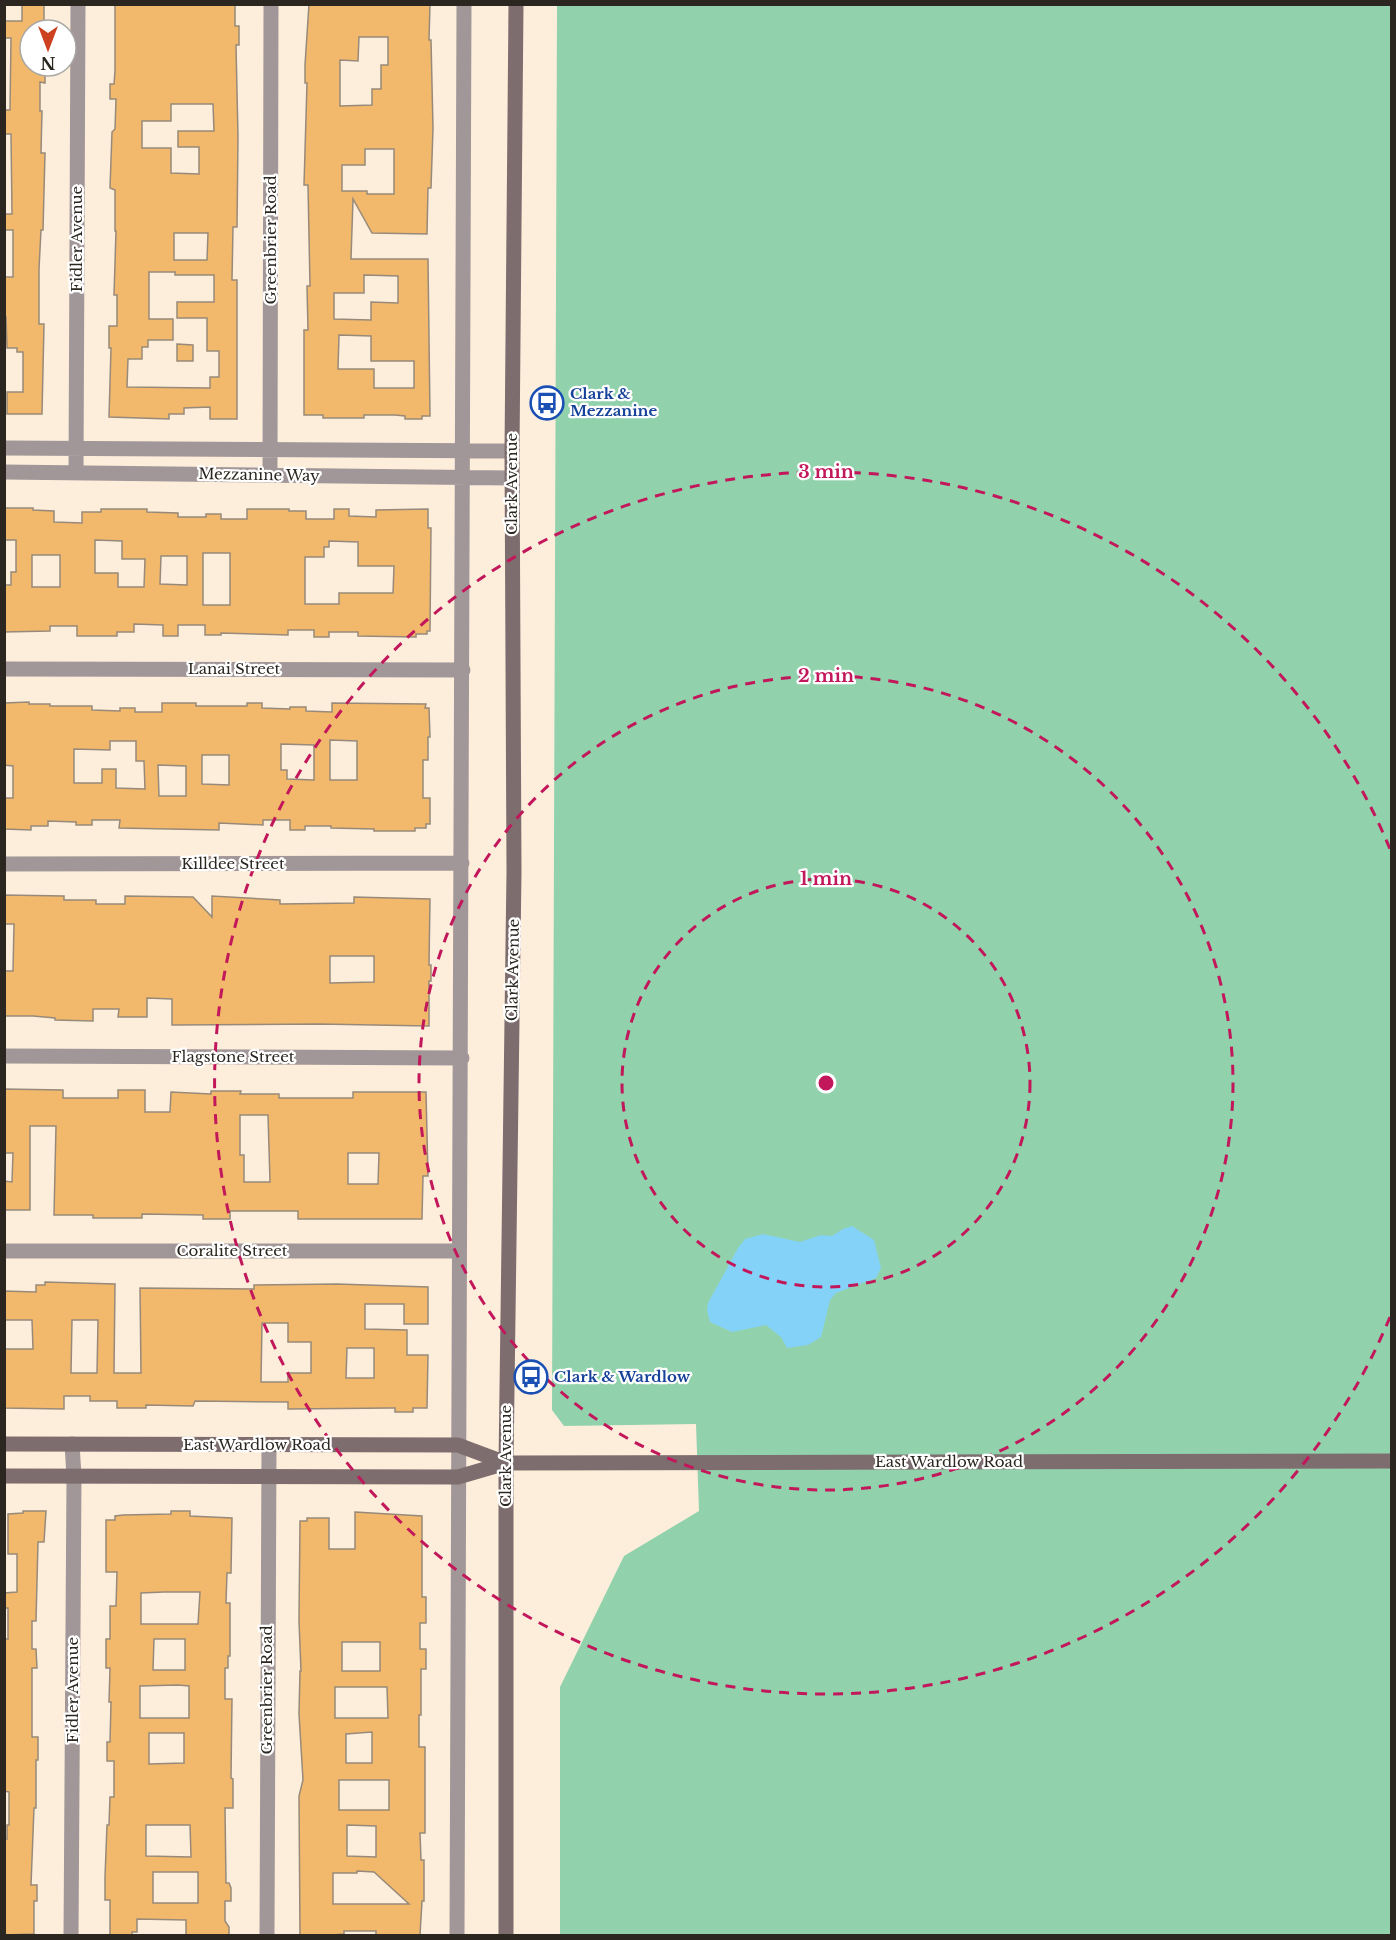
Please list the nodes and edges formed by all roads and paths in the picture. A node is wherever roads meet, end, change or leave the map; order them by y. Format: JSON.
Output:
{"nodes":[{"id":1,"x":78,"y":4,"type":"edge"},
{"id":2,"x":271,"y":4,"type":"edge"},
{"id":3,"x":464,"y":4,"type":"edge"},
{"id":4,"x":516,"y":4,"type":"edge"},
{"id":5,"x":4,"y":448,"type":"edge"},
{"id":6,"x":76,"y":449,"type":"junction"},
{"id":7,"x":270,"y":450,"type":"junction"},
{"id":8,"x":464,"y":451,"type":"junction"},
{"id":9,"x":512,"y":452,"type":"junction"},
{"id":10,"x":4,"y":472,"type":"edge"},
{"id":11,"x":76,"y":473,"type":"junction"},
{"id":12,"x":270,"y":475,"type":"junction"},
{"id":13,"x":513,"y":478,"type":"junction"},
{"id":14,"x":464,"y":479,"type":"junction"},
{"id":15,"x":4,"y":669,"type":"edge"},
{"id":16,"x":463,"y":670,"type":"junction"},
{"id":17,"x":462,"y":863,"type":"junction"},
{"id":18,"x":4,"y":864,"type":"edge"},
{"id":19,"x":4,"y":1056,"type":"edge"},
{"id":20,"x":462,"y":1058,"type":"junction"},
{"id":21,"x":4,"y":1251,"type":"edge"},
{"id":22,"x":459,"y":1251,"type":"junction"},
{"id":23,"x":4,"y":1444,"type":"edge"},
{"id":24,"x":72,"y":1444,"type":"junction"},
{"id":25,"x":268,"y":1445,"type":"junction"},
{"id":26,"x":458,"y":1445,"type":"junction"},
{"id":27,"x":1392,"y":1461,"type":"edge"},
{"id":28,"x":506,"y":1462,"type":"junction"},
{"id":29,"x":4,"y":1476,"type":"edge"},
{"id":30,"x":74,"y":1476,"type":"junction"},
{"id":31,"x":268,"y":1477,"type":"junction"},
{"id":32,"x":458,"y":1477,"type":"junction"},
{"id":33,"x":71,"y":1935,"type":"edge"},
{"id":34,"x":267,"y":1935,"type":"edge"},
{"id":35,"x":457,"y":1935,"type":"edge"},
{"id":36,"x":506,"y":1935,"type":"edge"}],
"edges":[{"from":1,"to":6,"type":"street","name":"Fidler Avenue"},
{"from":2,"to":7,"type":"street","name":"Greenbrier Road"},
{"from":3,"to":8,"type":"street"},
{"from":4,"to":9,"type":"main road","name":"Clark Avenue"},
{"from":5,"to":6,"type":"street","name":"Mezzanine Way"},
{"from":6,"to":7,"type":"street","name":"Mezzanine Way"},
{"from":6,"to":11,"type":"street","name":"Fidler Avenue"},
{"from":7,"to":8,"type":"street","name":"Mezzanine Way"},
{"from":7,"to":12,"type":"street","name":"Greenbrier Road"},
{"from":8,"to":9,"type":"street","name":"Mezzanine Way"},
{"from":8,"to":14,"type":"street"},
{"from":9,"to":13,"type":"main road","name":"Clark Avenue"},
{"from":10,"to":11,"type":"street","name":"Mezzanine Way"},
{"from":11,"to":12,"type":"street","name":"Mezzanine Way"},
{"from":12,"to":14,"type":"street","name":"Mezzanine Way"},
{"from":13,"to":14,"type":"street","name":"Mezzanine Way"},
{"from":13,"to":28,"type":"main road","name":"Clark Avenue"},
{"from":14,"to":16,"type":"street"},
{"from":15,"to":16,"type":"street","name":"Lanai Street"},
{"from":16,"to":17,"type":"street"},
{"from":17,"to":18,"type":"street","name":"Killdee Street"},
{"from":17,"to":20,"type":"street"},
{"from":19,"to":20,"type":"street","name":"Flagstone Street"},
{"from":20,"to":22,"type":"street"},
{"from":21,"to":22,"type":"street","name":"Coralite Street"},
{"from":22,"to":26,"type":"street"},
{"from":23,"to":24,"type":"main road","name":"East Wardlow Road"},
{"from":24,"to":25,"type":"main road","name":"East Wardlow Road"},
{"from":24,"to":30,"type":"street","name":"Fidler Avenue"},
{"from":25,"to":26,"type":"main road","name":"East Wardlow Road"},
{"from":25,"to":31,"type":"street","name":"Greenbrier Road"},
{"from":26,"to":28,"type":"main road","name":"East Wardlow Road"},
{"from":26,"to":32,"type":"street"},
{"from":27,"to":28,"type":"main road","name":"East Wardlow Road"},
{"from":28,"to":32,"type":"main road","name":"East Wardlow Road"},
{"from":28,"to":36,"type":"main road","name":"Clark Avenue"},
{"from":29,"to":30,"type":"main road","name":"East Wardlow Road"},
{"from":30,"to":31,"type":"main road","name":"East Wardlow Road"},
{"from":30,"to":33,"type":"street","name":"Fidler Avenue"},
{"from":31,"to":32,"type":"main road","name":"East Wardlow Road"},
{"from":31,"to":34,"type":"street","name":"Greenbrier Road"},
{"from":32,"to":35,"type":"street"}]}
